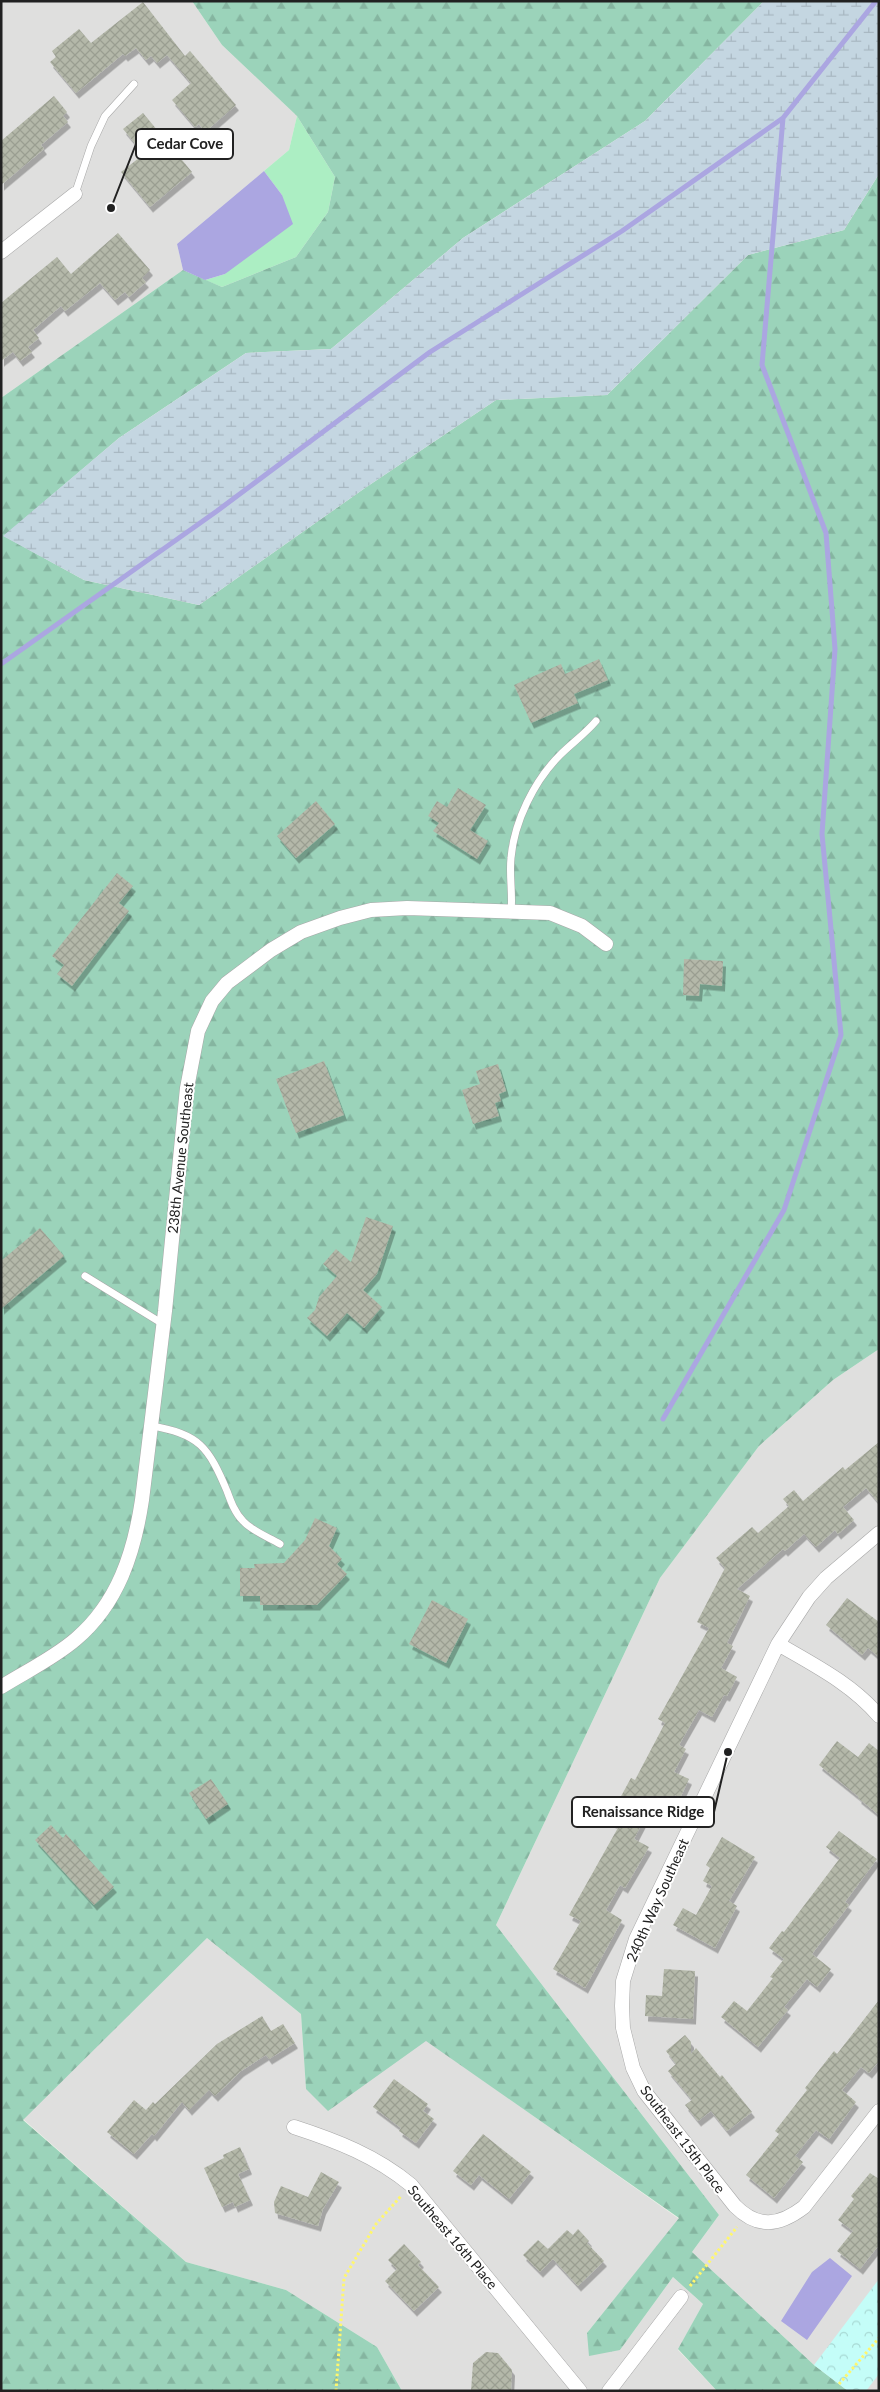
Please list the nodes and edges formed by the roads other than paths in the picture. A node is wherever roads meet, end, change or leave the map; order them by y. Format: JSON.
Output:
{"nodes":[{"id":1,"x":134,"y":84,"type":"dead end"},
{"id":2,"x":76,"y":194,"type":"joint"},
{"id":3,"x":1,"y":252,"type":"edge"},
{"id":4,"x":596,"y":721,"type":"dead end"},
{"id":5,"x":512,"y":912,"type":"junction"},
{"id":6,"x":606,"y":944,"type":"dead end"},
{"id":7,"x":85,"y":1276,"type":"dead end"},
{"id":8,"x":164,"y":1324,"type":"junction"},
{"id":9,"x":151,"y":1426,"type":"junction"},
{"id":10,"x":879,"y":1533,"type":"edge"},
{"id":11,"x":280,"y":1544,"type":"dead end"},
{"id":12,"x":778,"y":1644,"type":"junction"},
{"id":13,"x":1,"y":1688,"type":"edge"},
{"id":14,"x":879,"y":1716,"type":"edge"},
{"id":15,"x":623,"y":2028,"type":"joint"},
{"id":16,"x":879,"y":2111,"type":"edge"},
{"id":17,"x":294,"y":2127,"type":"dead end"},
{"id":18,"x":681,"y":2297,"type":"road end"},
{"id":19,"x":580,"y":2391,"type":"edge"},
{"id":20,"x":609,"y":2391,"type":"edge"}],
"edges":[{"from":1,"to":2,"type":"lane"},
{"from":2,"to":3,"type":"street"},
{"from":4,"to":5,"type":"lane"},
{"from":5,"to":6,"type":"street","name":"238th Avenue Southeast"},
{"from":5,"to":8,"type":"street","name":"238th Avenue Southeast"},
{"from":7,"to":8,"type":"lane"},
{"from":8,"to":9,"type":"street","name":"238th Avenue Southeast"},
{"from":9,"to":11,"type":"lane"},
{"from":9,"to":13,"type":"street","name":"238th Avenue Southeast"},
{"from":10,"to":12,"type":"street","name":"240th Way Southeast"},
{"from":12,"to":14,"type":"street"},
{"from":12,"to":15,"type":"street","name":"240th Way Southeast"},
{"from":15,"to":16,"type":"street","name":"Southeast 15th Place"},
{"from":17,"to":19,"type":"street","name":"Southeast 16th Place"},
{"from":18,"to":20,"type":"street"}]}
